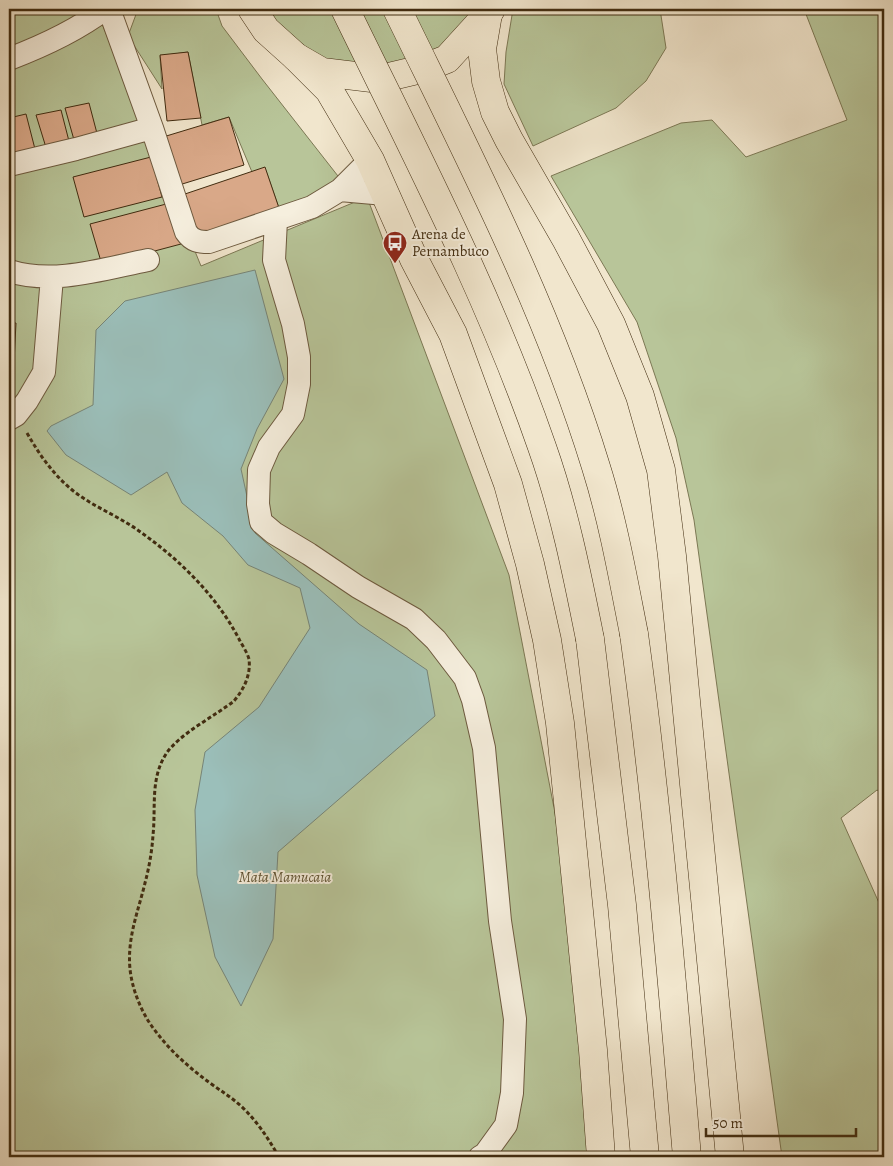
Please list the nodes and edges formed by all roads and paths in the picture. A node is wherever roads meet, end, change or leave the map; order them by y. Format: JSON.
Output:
{"nodes":[{"id":1,"x":105,"y":9,"type":"edge"},
{"id":2,"x":109,"y":9,"type":"edge"},
{"id":3,"x":252,"y":9,"type":"edge"},
{"id":4,"x":345,"y":9,"type":"edge"},
{"id":5,"x":397,"y":9,"type":"edge"},
{"id":6,"x":489,"y":11,"type":"edge"},
{"id":7,"x":296,"y":57,"type":"junction"},
{"id":8,"x":9,"y":59,"type":"edge"},
{"id":9,"x":152,"y":128,"type":"junction"},
{"id":10,"x":370,"y":160,"type":"junction"},
{"id":11,"x":9,"y":164,"type":"edge"},
{"id":12,"x":340,"y":190,"type":"junction"},
{"id":13,"x":385,"y":194,"type":"junction"},
{"id":14,"x":276,"y":220,"type":"junction"},
{"id":15,"x":148,"y":260,"type":"dead end"},
{"id":16,"x":9,"y":271,"type":"edge"},
{"id":17,"x":52,"y":277,"type":"junction"},
{"id":18,"x":12,"y":417,"type":"edge"},
{"id":19,"x":279,"y":1157,"type":"edge"},
{"id":20,"x":480,"y":1157,"type":"edge"},
{"id":21,"x":601,"y":1157,"type":"edge"},
{"id":22,"x":645,"y":1157,"type":"edge"},
{"id":23,"x":687,"y":1157,"type":"edge"},
{"id":24,"x":730,"y":1157,"type":"edge"}],
"edges":[{"from":1,"to":8,"type":"street"},
{"from":2,"to":9,"type":"street"},
{"from":3,"to":7,"type":"main road"},
{"from":4,"to":22,"type":"main road","bridge":true},
{"from":5,"to":23,"type":"main road","bridge":true},
{"from":6,"to":7,"type":"main road"},
{"from":6,"to":24,"type":"main road"},
{"from":7,"to":10,"type":"main road"},
{"from":9,"to":11,"type":"street"},
{"from":9,"to":14,"type":"street"},
{"from":10,"to":12,"type":"street"},
{"from":10,"to":13,"type":"main road"},
{"from":12,"to":13,"type":"street"},
{"from":12,"to":14,"type":"street"},
{"from":13,"to":21,"type":"main road"},
{"from":14,"to":20,"type":"street"},
{"from":15,"to":17,"type":"street"},
{"from":16,"to":17,"type":"street"},
{"from":17,"to":18,"type":"street"},
{"from":18,"to":19,"type":"path"}]}
